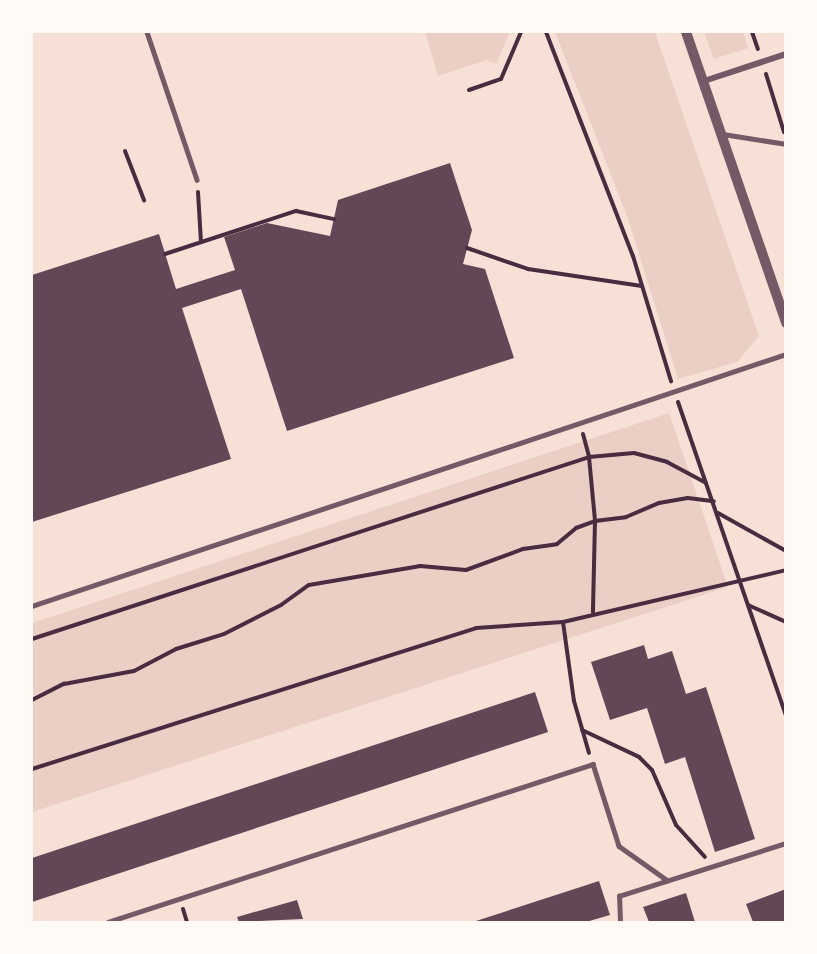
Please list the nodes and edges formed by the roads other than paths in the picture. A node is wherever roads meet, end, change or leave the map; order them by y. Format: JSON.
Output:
{"nodes":[{"id":1,"x":147,"y":32,"type":"edge"},
{"id":2,"x":686,"y":32,"type":"edge"},
{"id":3,"x":786,"y":54,"type":"edge"},
{"id":4,"x":704,"y":81,"type":"junction"},
{"id":5,"x":722,"y":134,"type":"junction"},
{"id":6,"x":786,"y":144,"type":"edge"},
{"id":7,"x":197,"y":180,"type":"road end"},
{"id":8,"x":786,"y":323,"type":"edge"},
{"id":9,"x":786,"y":354,"type":"edge"},
{"id":10,"x":32,"y":606,"type":"edge"},
{"id":11,"x":786,"y":843,"type":"edge"},
{"id":12,"x":667,"y":880,"type":"junction"},
{"id":13,"x":108,"y":922,"type":"edge"},
{"id":14,"x":620,"y":922,"type":"edge"}],
"edges":[{"from":1,"to":7,"type":"lane"},
{"from":2,"to":4,"type":"street"},
{"from":3,"to":4,"type":"street"},
{"from":4,"to":5,"type":"street"},
{"from":5,"to":6,"type":"lane"},
{"from":5,"to":8,"type":"street"},
{"from":9,"to":10,"type":"lane"},
{"from":11,"to":12,"type":"lane"},
{"from":12,"to":13,"type":"lane"},
{"from":12,"to":14,"type":"lane"}]}
